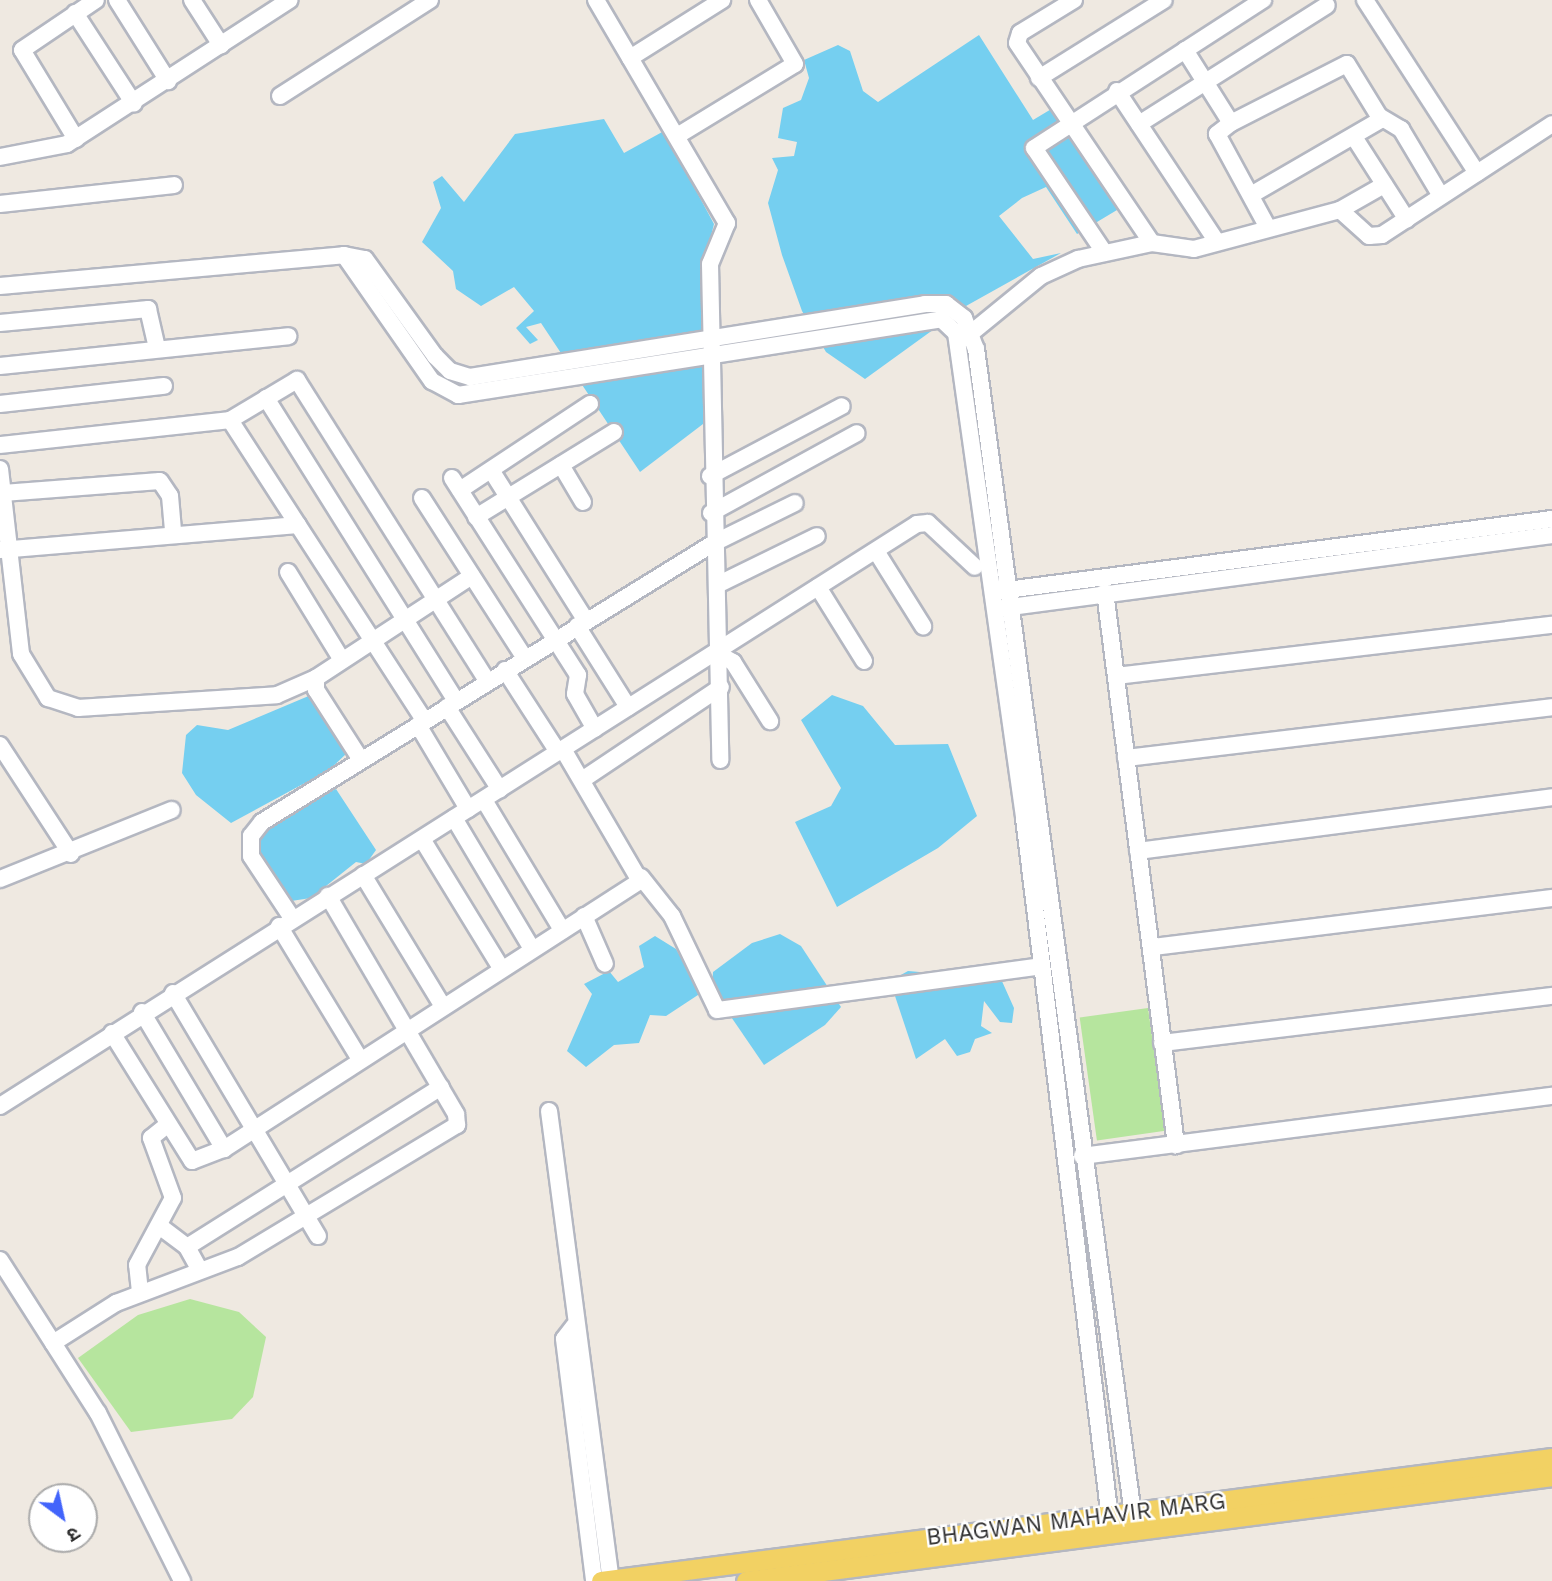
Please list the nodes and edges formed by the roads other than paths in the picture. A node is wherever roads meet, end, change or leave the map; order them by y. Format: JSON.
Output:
{"nodes":[{"id":1,"x":96,"y":0,"type":"edge"},
{"id":2,"x":117,"y":0,"type":"edge"},
{"id":3,"x":192,"y":0,"type":"edge"},
{"id":4,"x":290,"y":0,"type":"edge"},
{"id":5,"x":429,"y":0,"type":"edge"},
{"id":6,"x":596,"y":0,"type":"edge"},
{"id":7,"x":722,"y":0,"type":"edge"},
{"id":8,"x":758,"y":0,"type":"edge"},
{"id":9,"x":1074,"y":0,"type":"edge"},
{"id":10,"x":1164,"y":0,"type":"edge"},
{"id":11,"x":1263,"y":0,"type":"edge"},
{"id":12,"x":1365,"y":0,"type":"edge"},
{"id":13,"x":1327,"y":5,"type":"dead end"},
{"id":14,"x":696,"y":7,"type":"edge"},
{"id":15,"x":75,"y":13,"type":"junction"},
{"id":16,"x":221,"y":45,"type":"junction"},
{"id":17,"x":1185,"y":50,"type":"junction"},
{"id":18,"x":630,"y":58,"type":"junction"},
{"id":19,"x":1039,"y":78,"type":"junction"},
{"id":20,"x":168,"y":81,"type":"junction"},
{"id":21,"x":1205,"y":81,"type":"junction"},
{"id":22,"x":1117,"y":91,"type":"junction"},
{"id":23,"x":280,"y":96,"type":"dead end"},
{"id":24,"x":134,"y":104,"type":"junction"},
{"id":25,"x":1382,"y":119,"type":"junction"},
{"id":26,"x":1068,"y":122,"type":"junction"},
{"id":27,"x":1231,"y":123,"type":"junction"},
{"id":28,"x":1139,"y":124,"type":"junction"},
{"id":29,"x":1552,"y":124,"type":"edge"},
{"id":30,"x":677,"y":136,"type":"junction"},
{"id":31,"x":1354,"y":137,"type":"junction"},
{"id":32,"x":76,"y":139,"type":"junction"},
{"id":33,"x":0,"y":157,"type":"edge"},
{"id":34,"x":1477,"y":173,"type":"junction"},
{"id":35,"x":1384,"y":185,"type":"junction"},
{"id":36,"x":174,"y":186,"type":"dead end"},
{"id":37,"x":1251,"y":195,"type":"junction"},
{"id":38,"x":1441,"y":196,"type":"junction"},
{"id":39,"x":0,"y":204,"type":"edge"},
{"id":40,"x":1340,"y":211,"type":"junction"},
{"id":41,"x":1407,"y":220,"type":"junction"},
{"id":42,"x":1268,"y":229,"type":"junction"},
{"id":43,"x":1217,"y":242,"type":"junction"},
{"id":44,"x":1152,"y":243,"type":"junction"},
{"id":45,"x":1104,"y":252,"type":"junction"},
{"id":46,"x":344,"y":255,"type":"junction"},
{"id":47,"x":0,"y":286,"type":"edge"},
{"id":48,"x":0,"y":323,"type":"edge"},
{"id":49,"x":288,"y":336,"type":"dead end"},
{"id":50,"x":711,"y":336,"type":"junction"},
{"id":51,"x":965,"y":338,"type":"junction"},
{"id":52,"x":157,"y":348,"type":"junction"},
{"id":53,"x":711,"y":354,"type":"junction"},
{"id":54,"x":0,"y":366,"type":"edge"},
{"id":55,"x":164,"y":386,"type":"dead end"},
{"id":56,"x":266,"y":398,"type":"junction"},
{"id":57,"x":0,"y":404,"type":"edge"},
{"id":58,"x":590,"y":404,"type":"dead end"},
{"id":59,"x":842,"y":406,"type":"dead end"},
{"id":60,"x":230,"y":420,"type":"junction"},
{"id":61,"x":614,"y":432,"type":"dead end"},
{"id":62,"x":857,"y":433,"type":"dead end"},
{"id":63,"x":0,"y":445,"type":"edge"},
{"id":64,"x":561,"y":465,"type":"junction"},
{"id":65,"x":0,"y":469,"type":"edge"},
{"id":66,"x":491,"y":470,"type":"junction"},
{"id":67,"x":710,"y":476,"type":"junction"},
{"id":68,"x":3,"y":493,"type":"junction"},
{"id":69,"x":508,"y":497,"type":"junction"},
{"id":70,"x":422,"y":498,"type":"dead end"},
{"id":71,"x":583,"y":502,"type":"dead end"},
{"id":72,"x":795,"y":503,"type":"dead end"},
{"id":73,"x":711,"y":513,"type":"junction"},
{"id":74,"x":476,"y":517,"type":"junction"},
{"id":75,"x":1552,"y":519,"type":"edge"},
{"id":76,"x":298,"y":525,"type":"junction"},
{"id":77,"x":173,"y":533,"type":"junction"},
{"id":78,"x":1552,"y":535,"type":"edge"},
{"id":79,"x":817,"y":536,"type":"dead end"},
{"id":80,"x":714,"y":543,"type":"junction"},
{"id":81,"x":5,"y":549,"type":"edge"},
{"id":82,"x":876,"y":551,"type":"junction"},
{"id":83,"x":975,"y":567,"type":"dead end"},
{"id":84,"x":288,"y":572,"type":"dead end"},
{"id":85,"x":472,"y":576,"type":"junction"},
{"id":86,"x":717,"y":584,"type":"junction"},
{"id":87,"x":818,"y":587,"type":"junction"},
{"id":88,"x":1001,"y":591,"type":"junction"},
{"id":89,"x":1105,"y":592,"type":"junction"},
{"id":90,"x":434,"y":600,"type":"junction"},
{"id":91,"x":1003,"y":608,"type":"junction"},
{"id":92,"x":405,"y":619,"type":"junction"},
{"id":93,"x":582,"y":623,"type":"junction"},
{"id":94,"x":1552,"y":625,"type":"edge"},
{"id":95,"x":923,"y":626,"type":"dead end"},
{"id":96,"x":375,"y":639,"type":"junction"},
{"id":97,"x":554,"y":640,"type":"junction"},
{"id":98,"x":722,"y":651,"type":"junction"},
{"id":99,"x":524,"y":657,"type":"junction"},
{"id":100,"x":342,"y":660,"type":"junction"},
{"id":101,"x":864,"y":661,"type":"dead end"},
{"id":102,"x":505,"y":670,"type":"junction"},
{"id":103,"x":1116,"y":676,"type":"junction"},
{"id":104,"x":316,"y":678,"type":"junction"},
{"id":105,"x":487,"y":681,"type":"junction"},
{"id":106,"x":721,"y":687,"type":"junction"},
{"id":107,"x":452,"y":704,"type":"junction"},
{"id":108,"x":628,"y":707,"type":"junction"},
{"id":109,"x":1552,"y":708,"type":"edge"},
{"id":110,"x":770,"y":721,"type":"dead end"},
{"id":111,"x":421,"y":723,"type":"junction"},
{"id":112,"x":595,"y":729,"type":"junction"},
{"id":113,"x":0,"y":745,"type":"edge"},
{"id":114,"x":561,"y":750,"type":"junction"},
{"id":115,"x":1126,"y":758,"type":"junction"},
{"id":116,"x":361,"y":760,"type":"junction"},
{"id":117,"x":720,"y":760,"type":"dead end"},
{"id":118,"x":582,"y":780,"type":"junction"},
{"id":119,"x":499,"y":790,"type":"junction"},
{"id":120,"x":1552,"y":797,"type":"edge"},
{"id":121,"x":484,"y":800,"type":"junction"},
{"id":122,"x":468,"y":809,"type":"junction"},
{"id":123,"x":172,"y":810,"type":"dead end"},
{"id":124,"x":454,"y":818,"type":"junction"},
{"id":125,"x":422,"y":839,"type":"junction"},
{"id":126,"x":1138,"y":851,"type":"junction"},
{"id":127,"x":71,"y":854,"type":"junction"},
{"id":128,"x":363,"y":875,"type":"junction"},
{"id":129,"x":641,"y":877,"type":"junction"},
{"id":130,"x":0,"y":880,"type":"edge"},
{"id":131,"x":328,"y":896,"type":"junction"},
{"id":132,"x":1552,"y":898,"type":"edge"},
{"id":133,"x":584,"y":916,"type":"junction"},
{"id":134,"x":285,"y":922,"type":"junction"},
{"id":135,"x":562,"y":930,"type":"junction"},
{"id":136,"x":1153,"y":947,"type":"junction"},
{"id":137,"x":531,"y":949,"type":"junction"},
{"id":138,"x":605,"y":964,"type":"dead end"},
{"id":139,"x":1042,"y":966,"type":"junction"},
{"id":140,"x":501,"y":968,"type":"junction"},
{"id":141,"x":173,"y":993,"type":"junction"},
{"id":142,"x":1552,"y":996,"type":"edge"},
{"id":143,"x":442,"y":1005,"type":"junction"},
{"id":144,"x":142,"y":1012,"type":"junction"},
{"id":145,"x":405,"y":1028,"type":"junction"},
{"id":146,"x":112,"y":1032,"type":"junction"},
{"id":147,"x":1162,"y":1043,"type":"junction"},
{"id":148,"x":360,"y":1059,"type":"junction"},
{"id":149,"x":441,"y":1087,"type":"junction"},
{"id":150,"x":1552,"y":1096,"type":"edge"},
{"id":151,"x":0,"y":1106,"type":"edge"},
{"id":152,"x":549,"y":1111,"type":"dead end"},
{"id":153,"x":168,"y":1124,"type":"junction"},
{"id":154,"x":256,"y":1127,"type":"junction"},
{"id":155,"x":1176,"y":1145,"type":"junction"},
{"id":156,"x":223,"y":1149,"type":"junction"},
{"id":157,"x":1082,"y":1156,"type":"junction"},
{"id":158,"x":287,"y":1186,"type":"junction"},
{"id":159,"x":306,"y":1217,"type":"junction"},
{"id":160,"x":162,"y":1228,"type":"junction"},
{"id":161,"x":318,"y":1236,"type":"dead end"},
{"id":162,"x":187,"y":1247,"type":"junction"},
{"id":163,"x":0,"y":1260,"type":"edge"},
{"id":164,"x":199,"y":1269,"type":"junction"},
{"id":165,"x":140,"y":1292,"type":"junction"},
{"id":166,"x":53,"y":1343,"type":"junction"},
{"id":167,"x":1552,"y":1458,"type":"edge"},
{"id":168,"x":1552,"y":1476,"type":"edge"},
{"id":169,"x":1134,"y":1520,"type":"junction"},
{"id":170,"x":1111,"y":1523,"type":"junction"},
{"id":171,"x":182,"y":1581,"type":"edge"},
{"id":172,"x":602,"y":1581,"type":"edge"},
{"id":173,"x":746,"y":1581,"type":"edge"}],
"edges":[{"from":1,"to":15,"type":"street"},
{"from":2,"to":20,"type":"street"},
{"from":3,"to":16,"type":"street"},
{"from":4,"to":16,"type":"street"},
{"from":5,"to":23,"type":"street"},
{"from":6,"to":18,"type":"street"},
{"from":7,"to":14,"type":"street"},
{"from":8,"to":30,"type":"street"},
{"from":9,"to":19,"type":"street"},
{"from":10,"to":19,"type":"street"},
{"from":11,"to":17,"type":"street"},
{"from":12,"to":34,"type":"street"},
{"from":13,"to":21,"type":"street"},
{"from":14,"to":18,"type":"street"},
{"from":15,"to":24,"type":"street"},
{"from":15,"to":32,"type":"street"},
{"from":16,"to":20,"type":"street"},
{"from":17,"to":21,"type":"street"},
{"from":17,"to":22,"type":"street"},
{"from":18,"to":30,"type":"street"},
{"from":19,"to":26,"type":"street"},
{"from":20,"to":24,"type":"street"},
{"from":21,"to":27,"type":"street"},
{"from":21,"to":28,"type":"street"},
{"from":22,"to":26,"type":"street"},
{"from":22,"to":28,"type":"street"},
{"from":24,"to":32,"type":"street"},
{"from":25,"to":27,"type":"street"},
{"from":25,"to":31,"type":"street"},
{"from":25,"to":38,"type":"street"},
{"from":26,"to":44,"type":"street"},
{"from":26,"to":45,"type":"street"},
{"from":27,"to":37,"type":"street"},
{"from":28,"to":43,"type":"street"},
{"from":29,"to":34,"type":"street"},
{"from":30,"to":50,"type":"street"},
{"from":31,"to":35,"type":"street"},
{"from":31,"to":37,"type":"street"},
{"from":32,"to":33,"type":"street"},
{"from":34,"to":38,"type":"street"},
{"from":35,"to":40,"type":"street"},
{"from":35,"to":41,"type":"street"},
{"from":36,"to":39,"type":"street"},
{"from":37,"to":42,"type":"street"},
{"from":38,"to":41,"type":"street"},
{"from":40,"to":41,"type":"street"},
{"from":40,"to":42,"type":"street"},
{"from":42,"to":43,"type":"street"},
{"from":43,"to":44,"type":"street"},
{"from":44,"to":45,"type":"street"},
{"from":45,"to":51,"type":"street"},
{"from":46,"to":47,"type":"street"},
{"from":46,"to":50,"type":"street"},
{"from":46,"to":53,"type":"street"},
{"from":48,"to":52,"type":"street"},
{"from":49,"to":52,"type":"street"},
{"from":50,"to":51,"type":"street"},
{"from":50,"to":53,"type":"street"},
{"from":51,"to":53,"type":"street"},
{"from":51,"to":88,"type":"street"},
{"from":52,"to":54,"type":"street"},
{"from":53,"to":67,"type":"street"},
{"from":55,"to":57,"type":"street"},
{"from":56,"to":60,"type":"street"},
{"from":56,"to":90,"type":"street"},
{"from":56,"to":92,"type":"street"},
{"from":58,"to":66,"type":"street"},
{"from":59,"to":67,"type":"street"},
{"from":60,"to":63,"type":"street"},
{"from":60,"to":76,"type":"street"},
{"from":61,"to":64,"type":"street"},
{"from":62,"to":73,"type":"street"},
{"from":64,"to":69,"type":"street"},
{"from":64,"to":71,"type":"street"},
{"from":65,"to":68,"type":"street"},
{"from":66,"to":69,"type":"street"},
{"from":66,"to":74,"type":"street"},
{"from":67,"to":73,"type":"street"},
{"from":68,"to":77,"type":"street"},
{"from":68,"to":81,"type":"street"},
{"from":69,"to":74,"type":"street"},
{"from":69,"to":93,"type":"street"},
{"from":70,"to":85,"type":"street"},
{"from":72,"to":80,"type":"street"},
{"from":73,"to":80,"type":"street"},
{"from":74,"to":97,"type":"street"},
{"from":75,"to":88,"type":"street"},
{"from":76,"to":77,"type":"street"},
{"from":76,"to":96,"type":"street"},
{"from":77,"to":81,"type":"street"},
{"from":78,"to":89,"type":"street"},
{"from":79,"to":86,"type":"street"},
{"from":80,"to":86,"type":"street"},
{"from":80,"to":93,"type":"street"},
{"from":81,"to":104,"type":"street"},
{"from":82,"to":83,"type":"street"},
{"from":82,"to":87,"type":"street"},
{"from":82,"to":95,"type":"street"},
{"from":84,"to":100,"type":"street"},
{"from":85,"to":90,"type":"street"},
{"from":85,"to":99,"type":"street"},
{"from":86,"to":98,"type":"street"},
{"from":87,"to":98,"type":"street"},
{"from":87,"to":101,"type":"street"},
{"from":88,"to":91,"type":"street"},
{"from":89,"to":91,"type":"street"},
{"from":89,"to":103,"type":"street"},
{"from":90,"to":92,"type":"street"},
{"from":90,"to":105,"type":"street"},
{"from":91,"to":139,"type":"street"},
{"from":91,"to":157,"type":"street"},
{"from":92,"to":96,"type":"street"},
{"from":92,"to":107,"type":"street"},
{"from":93,"to":97,"type":"street"},
{"from":93,"to":108,"type":"street"},
{"from":94,"to":103,"type":"street"},
{"from":96,"to":100,"type":"street"},
{"from":96,"to":111,"type":"street"},
{"from":97,"to":99,"type":"street"},
{"from":97,"to":112,"type":"street"},
{"from":98,"to":106,"type":"street"},
{"from":98,"to":108,"type":"street"},
{"from":98,"to":110,"type":"street"},
{"from":99,"to":102,"type":"street"},
{"from":100,"to":104,"type":"street"},
{"from":102,"to":105,"type":"street"},
{"from":102,"to":114,"type":"street"},
{"from":103,"to":115,"type":"street"},
{"from":104,"to":116,"type":"street"},
{"from":105,"to":107,"type":"street"},
{"from":106,"to":117,"type":"street"},
{"from":106,"to":118,"type":"street"},
{"from":107,"to":111,"type":"street"},
{"from":107,"to":119,"type":"street"},
{"from":108,"to":112,"type":"street"},
{"from":109,"to":115,"type":"street"},
{"from":111,"to":116,"type":"street"},
{"from":111,"to":122,"type":"street"},
{"from":112,"to":114,"type":"street"},
{"from":113,"to":127,"type":"street"},
{"from":114,"to":118,"type":"street"},
{"from":114,"to":119,"type":"street"},
{"from":115,"to":126,"type":"street"},
{"from":116,"to":134,"type":"street"},
{"from":118,"to":129,"type":"street"},
{"from":119,"to":121,"type":"street"},
{"from":120,"to":126,"type":"street"},
{"from":121,"to":122,"type":"street"},
{"from":121,"to":135,"type":"street"},
{"from":122,"to":124,"type":"street"},
{"from":123,"to":127,"type":"street"},
{"from":124,"to":125,"type":"street"},
{"from":124,"to":137,"type":"street"},
{"from":125,"to":128,"type":"street"},
{"from":125,"to":140,"type":"street"},
{"from":126,"to":136,"type":"street"},
{"from":127,"to":130,"type":"street"},
{"from":128,"to":131,"type":"street"},
{"from":128,"to":143,"type":"street"},
{"from":129,"to":133,"type":"street"},
{"from":129,"to":139,"type":"street"},
{"from":131,"to":134,"type":"street"},
{"from":131,"to":145,"type":"street"},
{"from":132,"to":136,"type":"street"},
{"from":133,"to":135,"type":"street"},
{"from":133,"to":138,"type":"street"},
{"from":134,"to":141,"type":"street"},
{"from":134,"to":148,"type":"street"},
{"from":135,"to":137,"type":"street"},
{"from":136,"to":147,"type":"street"},
{"from":137,"to":140,"type":"street"},
{"from":139,"to":170,"type":"street"},
{"from":140,"to":143,"type":"street"},
{"from":141,"to":144,"type":"street"},
{"from":141,"to":154,"type":"street"},
{"from":142,"to":147,"type":"street"},
{"from":143,"to":145,"type":"street"},
{"from":144,"to":146,"type":"street"},
{"from":144,"to":156,"type":"street"},
{"from":145,"to":148,"type":"street"},
{"from":145,"to":149,"type":"street"},
{"from":146,"to":151,"type":"street"},
{"from":146,"to":153,"type":"street"},
{"from":147,"to":155,"type":"street"},
{"from":148,"to":154,"type":"street"},
{"from":149,"to":158,"type":"street"},
{"from":149,"to":159,"type":"street"},
{"from":150,"to":155,"type":"street"},
{"from":152,"to":172,"type":"street"},
{"from":153,"to":156,"type":"street"},
{"from":153,"to":160,"type":"street"},
{"from":154,"to":156,"type":"street"},
{"from":154,"to":158,"type":"street"},
{"from":155,"to":157,"type":"street"},
{"from":157,"to":169,"type":"street"},
{"from":158,"to":159,"type":"street"},
{"from":158,"to":162,"type":"street"},
{"from":159,"to":161,"type":"street"},
{"from":159,"to":164,"type":"street"},
{"from":160,"to":162,"type":"street"},
{"from":160,"to":165,"type":"street"},
{"from":162,"to":164,"type":"street"},
{"from":163,"to":166,"type":"street"},
{"from":164,"to":165,"type":"street"},
{"from":165,"to":166,"type":"street"},
{"from":166,"to":171,"type":"street"},
{"from":167,"to":169,"type":"main road","name":"BHAGWAN MAHAVIR MARG"},
{"from":168,"to":169,"type":"main road","name":"BHAGWAN MAHAVIR MARG"},
{"from":169,"to":170,"type":"main road","name":"BHAGWAN MAHAVIR MARG"},
{"from":170,"to":172,"type":"main road","name":"BHAGWAN MAHAVIR MARG"},
{"from":170,"to":173,"type":"main road","name":"BHAGWAN MAHAVIR MARG"}]}
